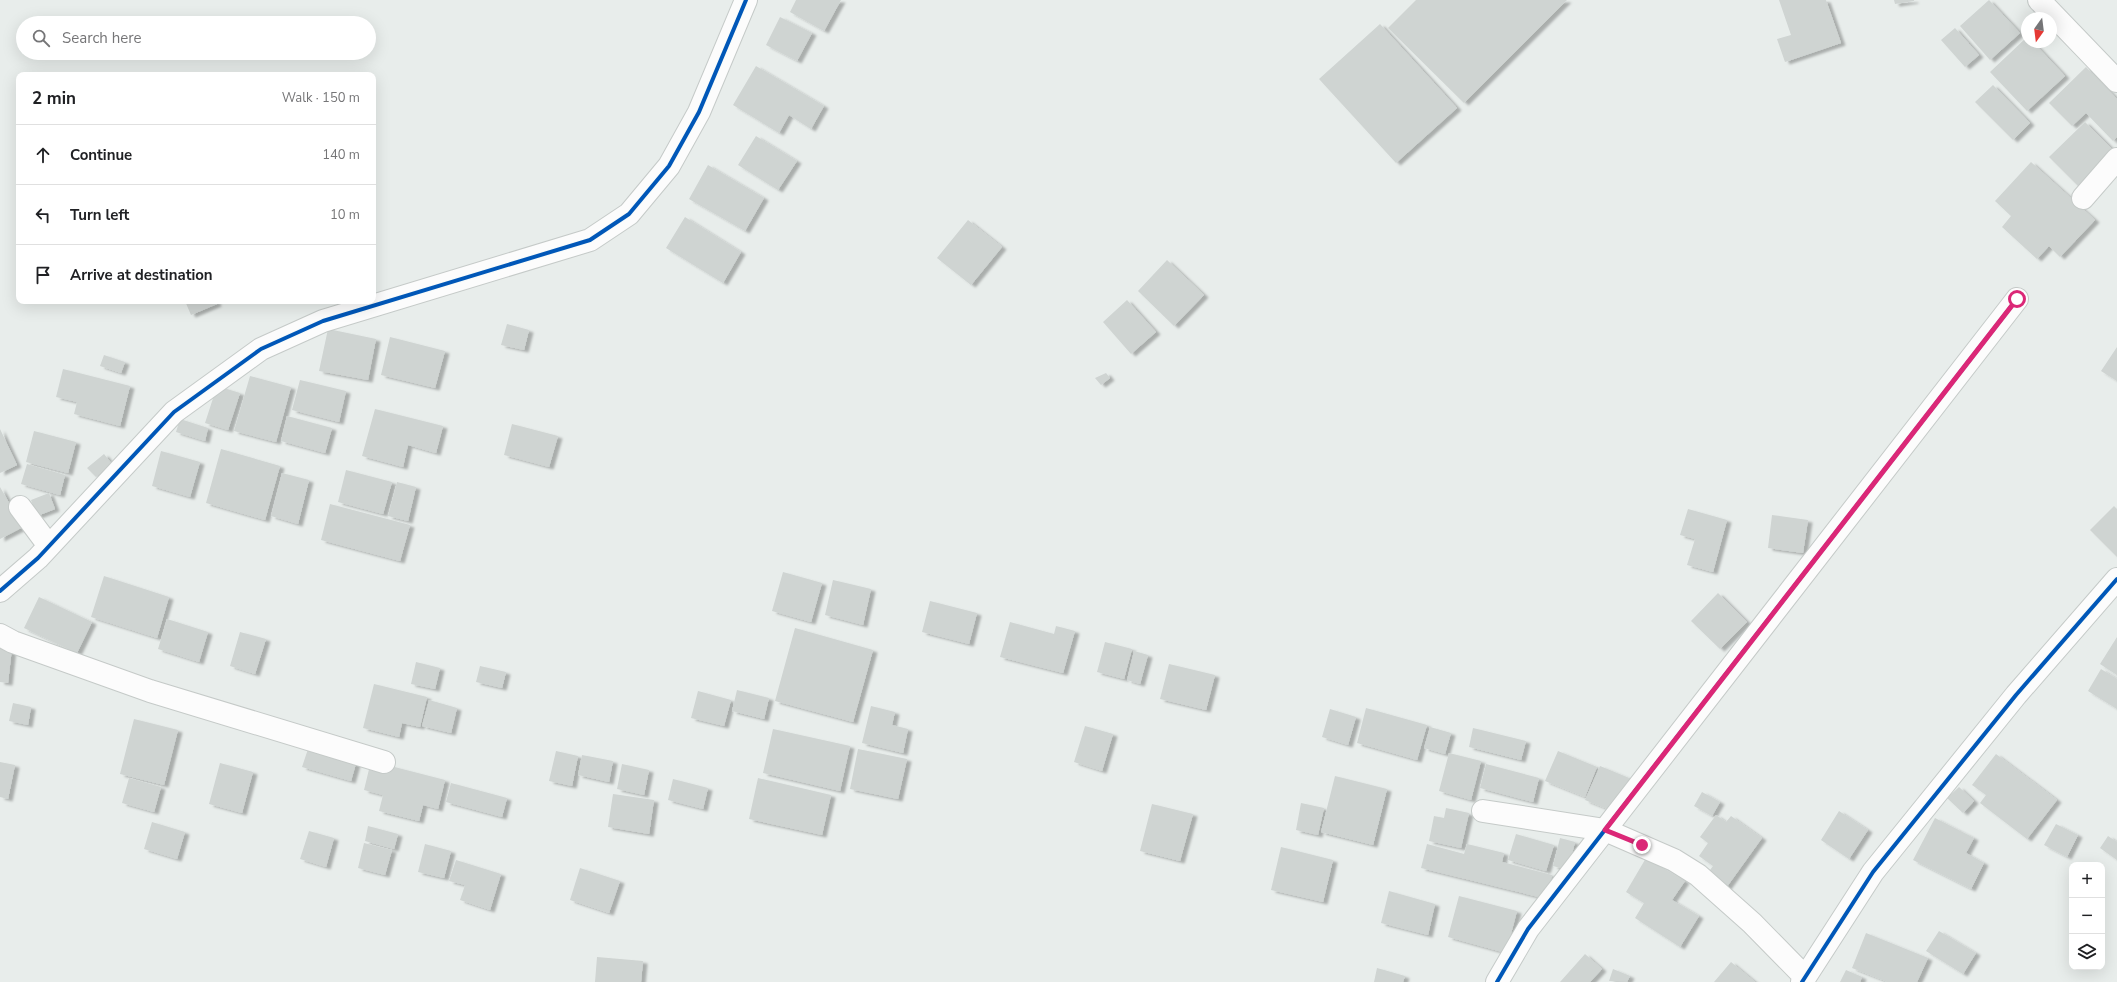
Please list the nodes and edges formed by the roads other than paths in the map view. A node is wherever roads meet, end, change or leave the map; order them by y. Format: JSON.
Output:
{"nodes":[{"id":1,"x":746,"y":0,"type":"edge"},
{"id":2,"x":2039,"y":0,"type":"edge"},
{"id":3,"x":2117,"y":81,"type":"edge"},
{"id":4,"x":2117,"y":159,"type":"edge"},
{"id":5,"x":2083,"y":198,"type":"dead end"},
{"id":6,"x":2017,"y":299,"type":"dead end"},
{"id":7,"x":20,"y":507,"type":"dead end"},
{"id":8,"x":49,"y":546,"type":"junction"},
{"id":9,"x":2117,"y":579,"type":"edge"},
{"id":10,"x":0,"y":591,"type":"edge"},
{"id":11,"x":0,"y":635,"type":"edge"},
{"id":12,"x":384,"y":762,"type":"dead end"},
{"id":13,"x":1483,"y":811,"type":"dead end"},
{"id":14,"x":1605,"y":830,"type":"junction"},
{"id":15,"x":1803,"y":979,"type":"edge"},
{"id":16,"x":1497,"y":982,"type":"edge"}],
"edges":[{"from":1,"to":8,"type":"street"},
{"from":2,"to":3,"type":"street"},
{"from":4,"to":5,"type":"street"},
{"from":6,"to":14,"type":"street"},
{"from":7,"to":8,"type":"street"},
{"from":8,"to":10,"type":"street"},
{"from":9,"to":15,"type":"street"},
{"from":11,"to":12,"type":"street"},
{"from":13,"to":14,"type":"street"},
{"from":14,"to":15,"type":"street"},
{"from":14,"to":16,"type":"street"}]}
